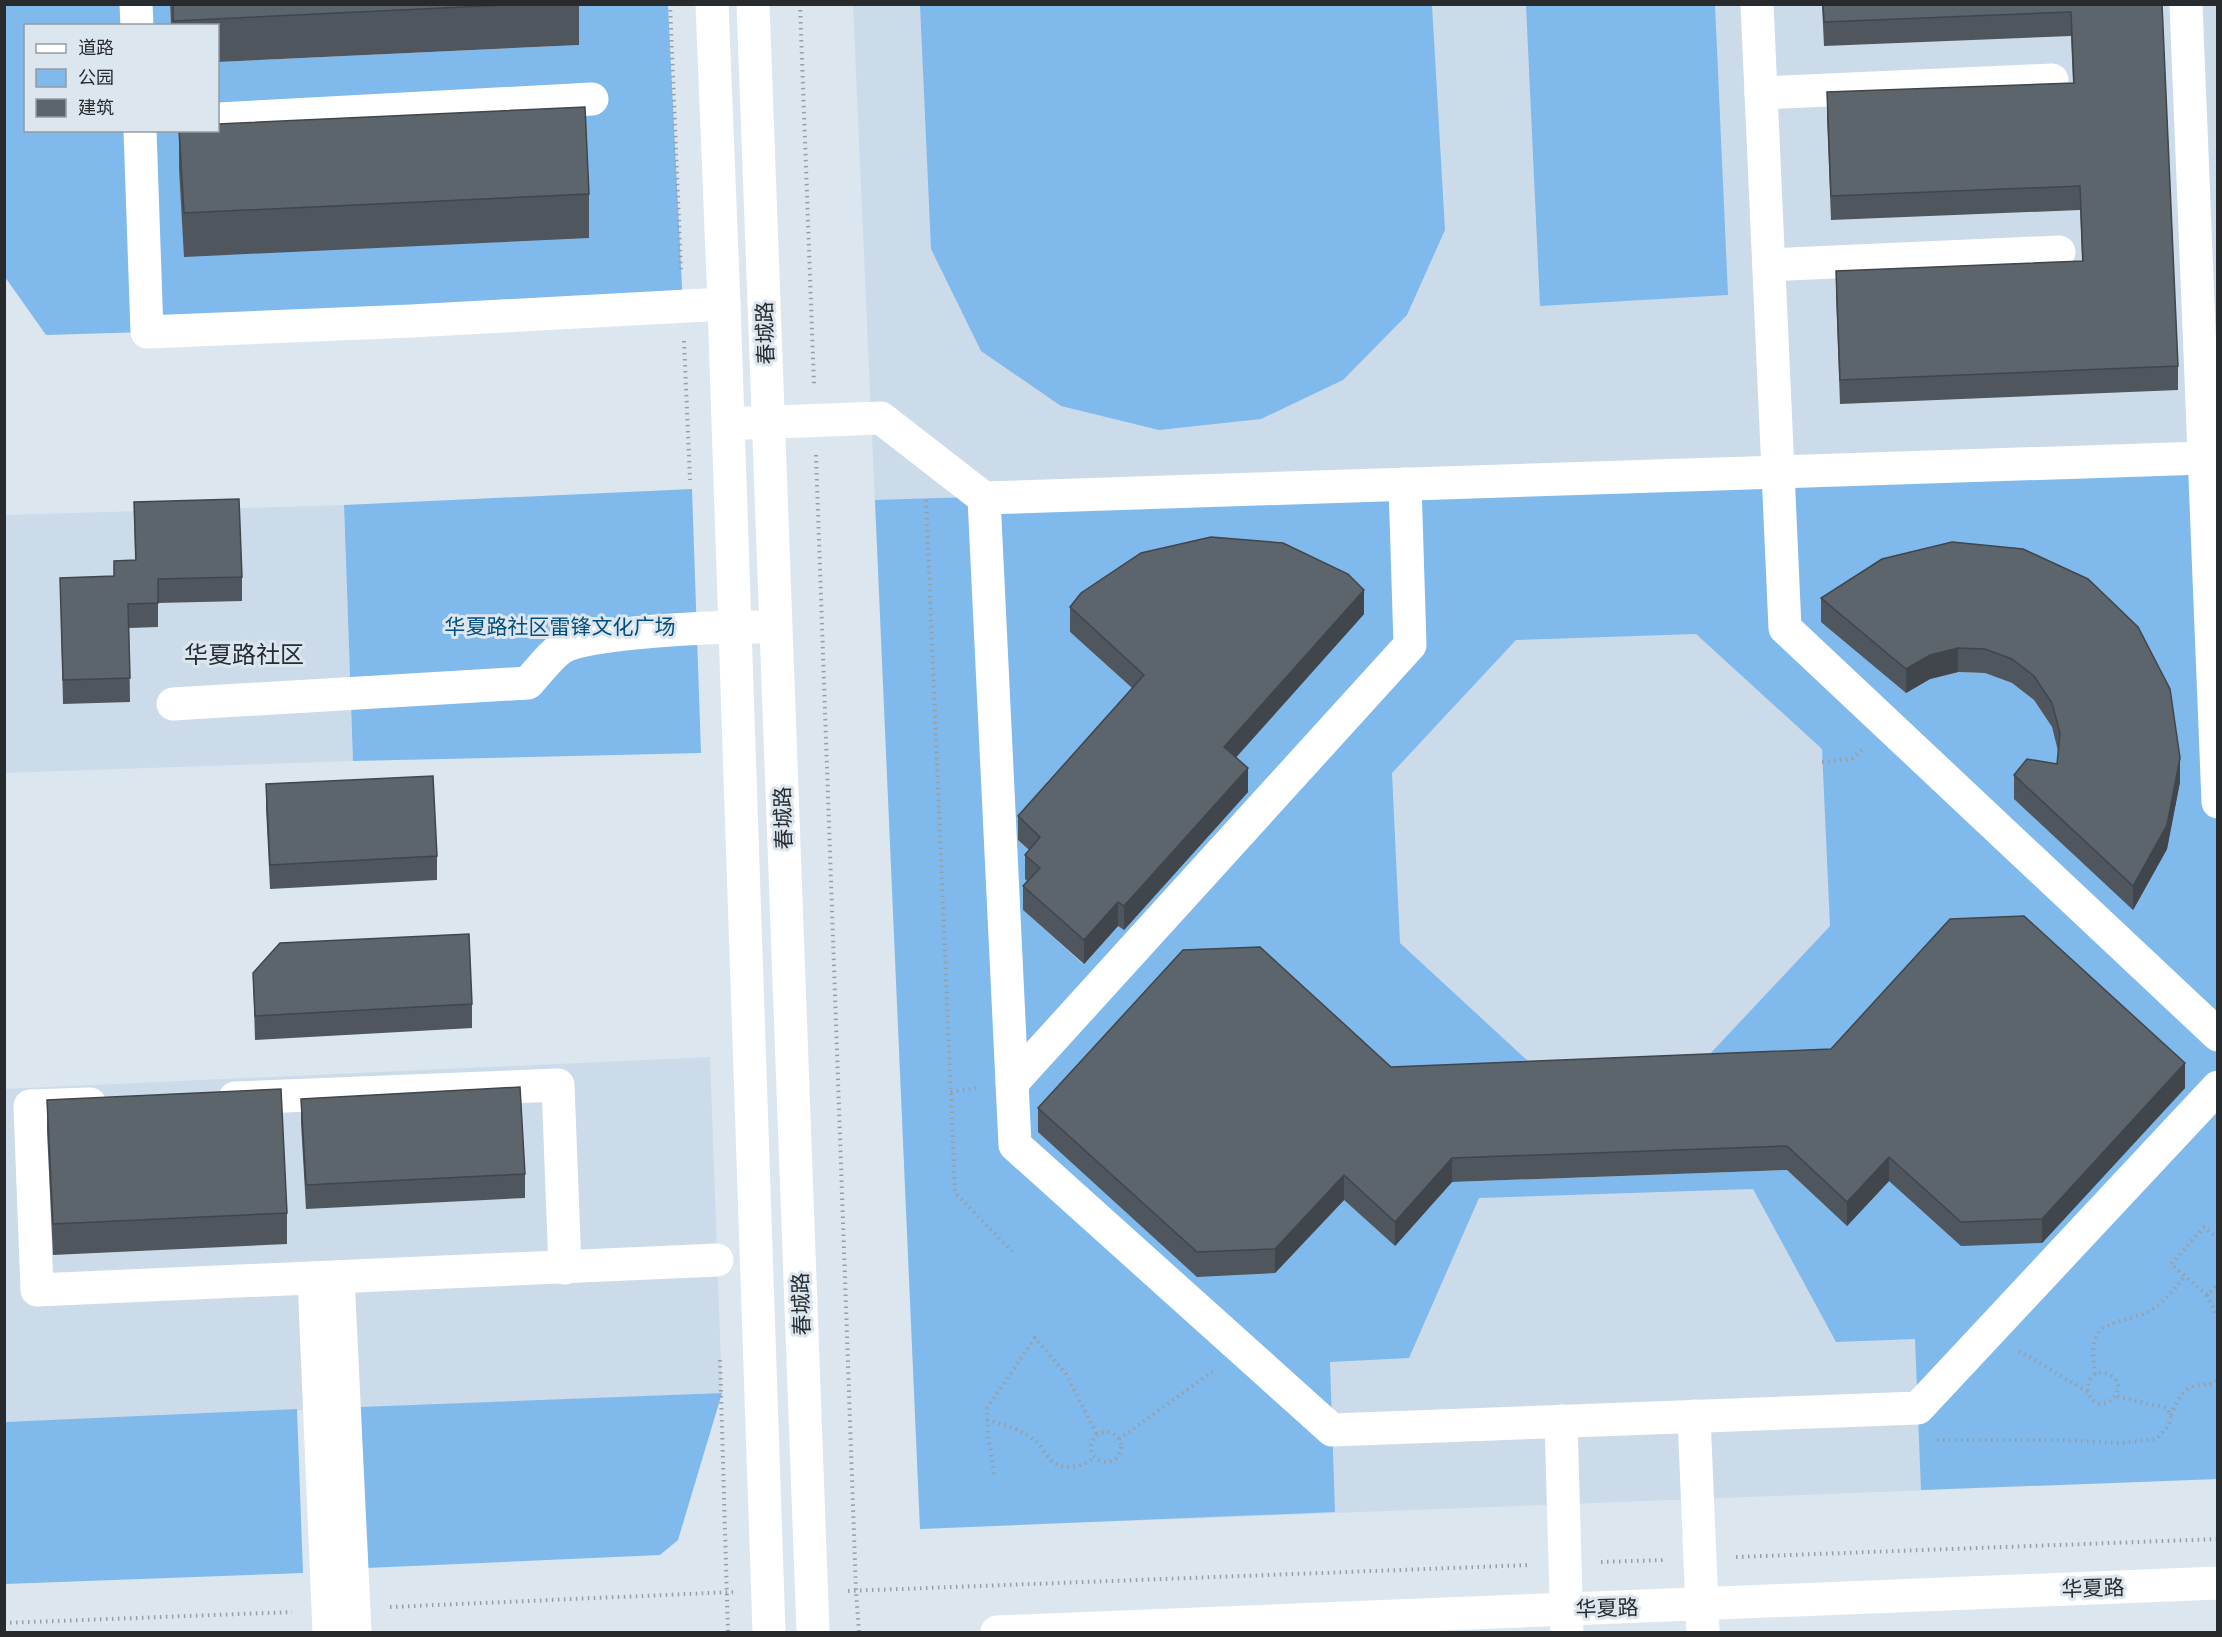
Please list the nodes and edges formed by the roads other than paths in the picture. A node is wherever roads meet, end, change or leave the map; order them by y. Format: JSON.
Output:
{"nodes":[{"id":1,"x":136,"y":4,"type":"edge"},
{"id":2,"x":712,"y":4,"type":"edge"},
{"id":3,"x":753,"y":4,"type":"edge"},
{"id":4,"x":1757,"y":4,"type":"edge"},
{"id":5,"x":2186,"y":4,"type":"edge"},
{"id":6,"x":137,"y":24,"type":"edge"},
{"id":7,"x":2052,"y":80,"type":"dead end"},
{"id":8,"x":1761,"y":93,"type":"junction"},
{"id":9,"x":592,"y":99,"type":"dead end"},
{"id":10,"x":219,"y":119,"type":"edge"},
{"id":11,"x":140,"y":132,"type":"edge"},
{"id":12,"x":2059,"y":252,"type":"dead end"},
{"id":13,"x":1769,"y":265,"type":"junction"},
{"id":14,"x":724,"y":303,"type":"junction"},
{"id":15,"x":728,"y":423,"type":"junction"},
{"id":16,"x":769,"y":423,"type":"junction"},
{"id":17,"x":2204,"y":458,"type":"junction"},
{"id":18,"x":1778,"y":471,"type":"junction"},
{"id":19,"x":1405,"y":484,"type":"junction"},
{"id":20,"x":984,"y":498,"type":"junction"},
{"id":21,"x":734,"y":627,"type":"junction"},
{"id":22,"x":776,"y":627,"type":"junction"},
{"id":23,"x":173,"y":704,"type":"dead end"},
{"id":24,"x":2217,"y":802,"type":"edge"},
{"id":25,"x":2217,"y":1035,"type":"edge"},
{"id":26,"x":1012,"y":1083,"type":"junction"},
{"id":27,"x":2217,"y":1087,"type":"edge"},
{"id":28,"x":210,"y":1099,"type":"edge"},
{"id":29,"x":114,"y":1103,"type":"edge"},
{"id":30,"x":717,"y":1260,"type":"dead end"},
{"id":31,"x":565,"y":1268,"type":"junction"},
{"id":32,"x":326,"y":1278,"type":"junction"},
{"id":33,"x":1694,"y":1416,"type":"junction"},
{"id":34,"x":1560,"y":1421,"type":"junction"},
{"id":35,"x":2217,"y":1583,"type":"edge"},
{"id":36,"x":1702,"y":1618,"type":"edge"},
{"id":37,"x":341,"y":1621,"type":"edge"},
{"id":38,"x":1567,"y":1621,"type":"edge"},
{"id":39,"x":769,"y":1632,"type":"edge"},
{"id":40,"x":813,"y":1632,"type":"edge"},
{"id":41,"x":997,"y":1632,"type":"edge"}],
"edges":[{"from":1,"to":6,"type":"street"},
{"from":2,"to":14,"type":"street","name":"春城路"},
{"from":3,"to":16,"type":"street","name":"春城路"},
{"from":4,"to":8,"type":"street"},
{"from":5,"to":17,"type":"street"},
{"from":7,"to":8,"type":"street"},
{"from":8,"to":13,"type":"street"},
{"from":9,"to":10,"type":"street"},
{"from":11,"to":14,"type":"street"},
{"from":12,"to":13,"type":"street"},
{"from":13,"to":18,"type":"street"},
{"from":14,"to":15,"type":"street","name":"春城路"},
{"from":15,"to":16,"type":"street"},
{"from":15,"to":21,"type":"street","name":"春城路"},
{"from":16,"to":20,"type":"street"},
{"from":16,"to":22,"type":"street","name":"春城路"},
{"from":17,"to":18,"type":"street"},
{"from":17,"to":24,"type":"street"},
{"from":18,"to":19,"type":"street"},
{"from":18,"to":25,"type":"street"},
{"from":19,"to":20,"type":"street"},
{"from":19,"to":26,"type":"street"},
{"from":20,"to":26,"type":"street"},
{"from":21,"to":22,"type":"street"},
{"from":21,"to":23,"type":"street"},
{"from":21,"to":39,"type":"street","name":"春城路"},
{"from":22,"to":40,"type":"street","name":"春城路"},
{"from":26,"to":34,"type":"street"},
{"from":27,"to":33,"type":"street"},
{"from":28,"to":31,"type":"street"},
{"from":29,"to":32,"type":"street"},
{"from":30,"to":31,"type":"street"},
{"from":31,"to":32,"type":"street"},
{"from":32,"to":37,"type":"street"},
{"from":33,"to":34,"type":"street"},
{"from":33,"to":36,"type":"street"},
{"from":34,"to":38,"type":"street"},
{"from":35,"to":36,"type":"street","name":"华夏路"},
{"from":36,"to":38,"type":"street","name":"华夏路"},
{"from":38,"to":41,"type":"street","name":"华夏路"}]}
